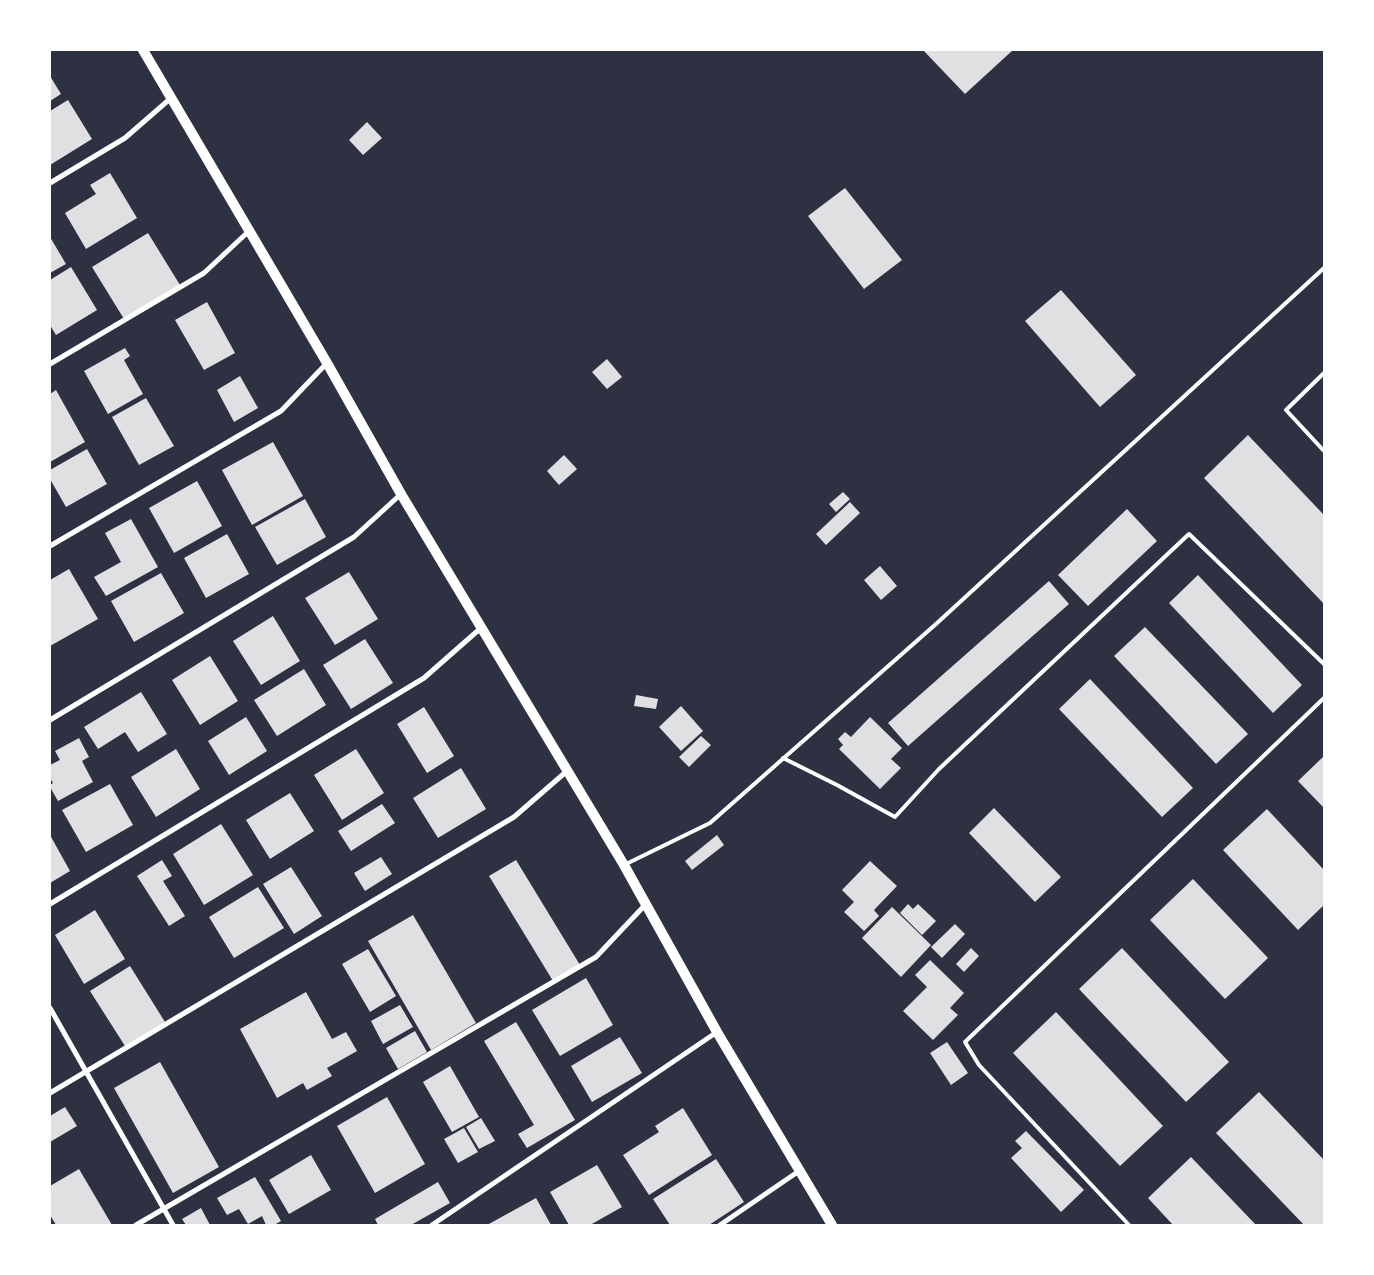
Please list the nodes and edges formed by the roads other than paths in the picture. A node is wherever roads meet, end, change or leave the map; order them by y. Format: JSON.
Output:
{"nodes":[{"id":1,"x":143,"y":50,"type":"edge"},
{"id":2,"x":171,"y":98,"type":"junction"},
{"id":3,"x":50,"y":183,"type":"edge"},
{"id":4,"x":249,"y":232,"type":"junction"},
{"id":5,"x":1324,"y":268,"type":"edge"},
{"id":6,"x":327,"y":363,"type":"junction"},
{"id":7,"x":50,"y":364,"type":"edge"},
{"id":8,"x":1324,"y":373,"type":"edge"},
{"id":9,"x":1324,"y":451,"type":"edge"},
{"id":10,"x":401,"y":494,"type":"junction"},
{"id":11,"x":50,"y":546,"type":"edge"},
{"id":12,"x":482,"y":627,"type":"junction"},
{"id":13,"x":1324,"y":664,"type":"edge"},
{"id":14,"x":1324,"y":698,"type":"edge"},
{"id":15,"x":50,"y":720,"type":"edge"},
{"id":16,"x":783,"y":758,"type":"junction"},
{"id":17,"x":568,"y":771,"type":"junction"},
{"id":18,"x":624,"y":865,"type":"junction"},
{"id":19,"x":50,"y":904,"type":"edge"},
{"id":20,"x":646,"y":904,"type":"junction"},
{"id":21,"x":50,"y":1008,"type":"edge"},
{"id":22,"x":717,"y":1032,"type":"junction"},
{"id":23,"x":86,"y":1072,"type":"junction"},
{"id":24,"x":50,"y":1093,"type":"edge"},
{"id":25,"x":800,"y":1170,"type":"junction"},
{"id":26,"x":163,"y":1209,"type":"junction"},
{"id":27,"x":136,"y":1225,"type":"edge"},
{"id":28,"x":173,"y":1225,"type":"edge"},
{"id":29,"x":432,"y":1225,"type":"edge"},
{"id":30,"x":720,"y":1225,"type":"edge"},
{"id":31,"x":832,"y":1225,"type":"edge"},
{"id":32,"x":1129,"y":1225,"type":"edge"}],
"edges":[{"from":1,"to":2,"type":"main road"},
{"from":2,"to":3,"type":"street"},
{"from":2,"to":4,"type":"main road"},
{"from":4,"to":6,"type":"main road"},
{"from":4,"to":7,"type":"street"},
{"from":5,"to":16,"type":"lane"},
{"from":6,"to":10,"type":"main road"},
{"from":6,"to":11,"type":"street"},
{"from":8,"to":9,"type":"lane"},
{"from":10,"to":12,"type":"main road"},
{"from":10,"to":15,"type":"street"},
{"from":12,"to":17,"type":"main road"},
{"from":12,"to":19,"type":"street"},
{"from":13,"to":16,"type":"lane"},
{"from":14,"to":32,"type":"lane"},
{"from":16,"to":18,"type":"lane"},
{"from":17,"to":18,"type":"main road"},
{"from":17,"to":23,"type":"street"},
{"from":18,"to":20,"type":"main road"},
{"from":20,"to":22,"type":"main road"},
{"from":20,"to":26,"type":"street"},
{"from":21,"to":23,"type":"street"},
{"from":22,"to":25,"type":"main road"},
{"from":22,"to":29,"type":"street"},
{"from":23,"to":24,"type":"street"},
{"from":23,"to":26,"type":"street"},
{"from":25,"to":30,"type":"street"},
{"from":25,"to":31,"type":"main road"},
{"from":26,"to":27,"type":"street"},
{"from":26,"to":28,"type":"street"}]}
